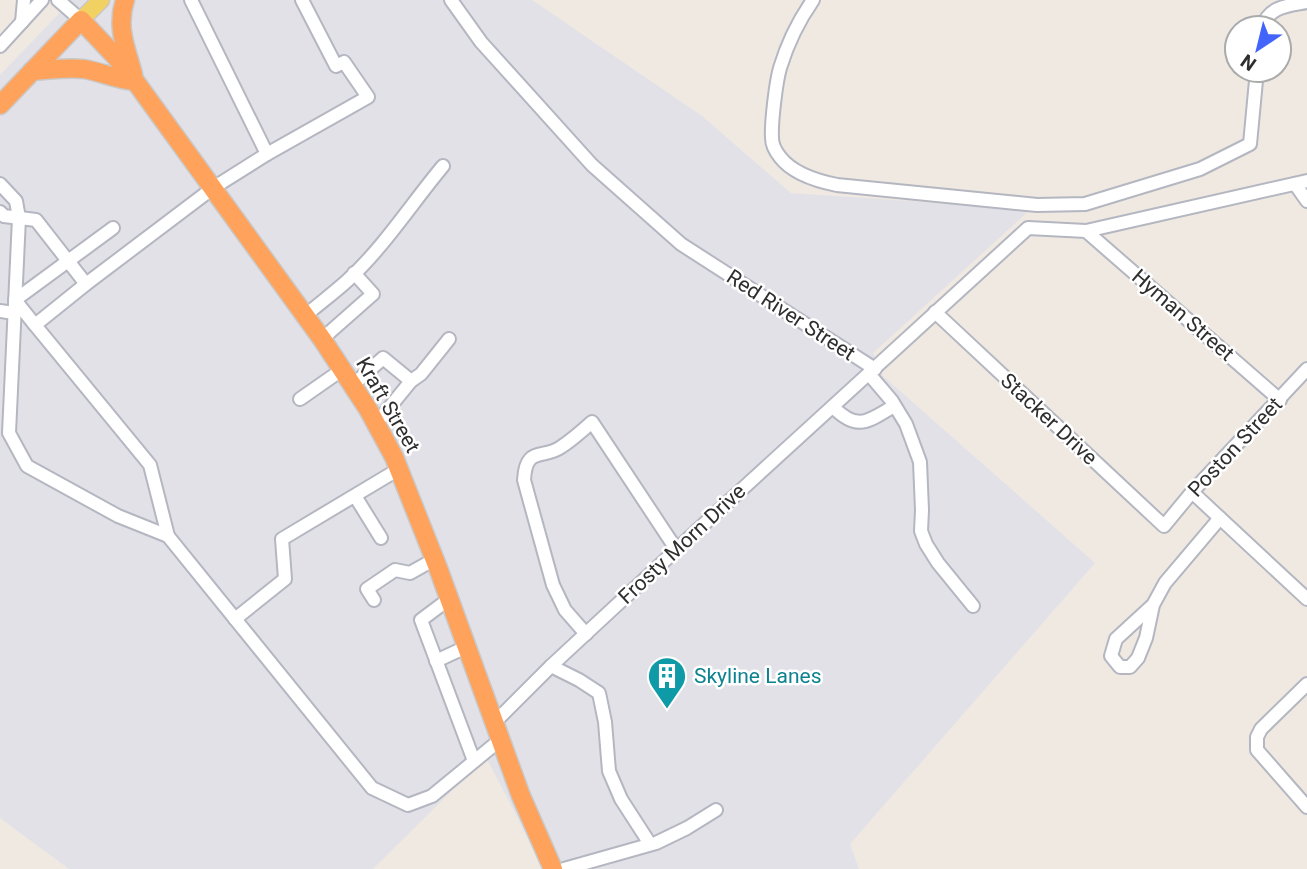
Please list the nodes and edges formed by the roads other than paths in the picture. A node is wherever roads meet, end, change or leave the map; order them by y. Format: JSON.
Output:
{"nodes":[{"id":1,"x":24,"y":0,"type":"edge"},
{"id":2,"x":42,"y":0,"type":"edge"},
{"id":3,"x":58,"y":0,"type":"edge"},
{"id":4,"x":101,"y":0,"type":"edge"},
{"id":5,"x":125,"y":0,"type":"edge"},
{"id":6,"x":191,"y":0,"type":"edge"},
{"id":7,"x":302,"y":0,"type":"edge"},
{"id":8,"x":451,"y":0,"type":"edge"},
{"id":9,"x":813,"y":0,"type":"edge"},
{"id":10,"x":1307,"y":2,"type":"edge"},
{"id":11,"x":1270,"y":14,"type":"edge"},
{"id":12,"x":81,"y":20,"type":"junction"},
{"id":13,"x":22,"y":22,"type":"junction"},
{"id":14,"x":0,"y":46,"type":"edge"},
{"id":15,"x":32,"y":71,"type":"junction"},
{"id":16,"x":135,"y":81,"type":"junction"},
{"id":17,"x":1256,"y":84,"type":"edge"},
{"id":18,"x":0,"y":105,"type":"edge"},
{"id":19,"x":267,"y":155,"type":"junction"},
{"id":20,"x":443,"y":166,"type":"dead end"},
{"id":21,"x":1301,"y":182,"type":"edge"},
{"id":22,"x":0,"y":184,"type":"edge"},
{"id":23,"x":213,"y":188,"type":"junction"},
{"id":24,"x":1307,"y":201,"type":"edge"},
{"id":25,"x":0,"y":212,"type":"edge"},
{"id":26,"x":19,"y":218,"type":"junction"},
{"id":27,"x":113,"y":228,"type":"dead end"},
{"id":28,"x":1086,"y":231,"type":"junction"},
{"id":29,"x":68,"y":261,"type":"junction"},
{"id":30,"x":354,"y":273,"type":"junction"},
{"id":31,"x":86,"y":284,"type":"junction"},
{"id":32,"x":15,"y":307,"type":"junction"},
{"id":33,"x":0,"y":312,"type":"edge"},
{"id":34,"x":935,"y":312,"type":"junction"},
{"id":35,"x":306,"y":315,"type":"junction"},
{"id":36,"x":35,"y":325,"type":"junction"},
{"id":37,"x":322,"y":339,"type":"junction"},
{"id":38,"x":449,"y":339,"type":"dead end"},
{"id":39,"x":343,"y":369,"type":"junction"},
{"id":40,"x":1307,"y":369,"type":"edge"},
{"id":41,"x":872,"y":372,"type":"junction"},
{"id":42,"x":411,"y":381,"type":"junction"},
{"id":43,"x":353,"y":385,"type":"junction"},
{"id":44,"x":300,"y":399,"type":"dead end"},
{"id":45,"x":1280,"y":400,"type":"junction"},
{"id":46,"x":894,"y":406,"type":"junction"},
{"id":47,"x":833,"y":407,"type":"junction"},
{"id":48,"x":376,"y":424,"type":"junction"},
{"id":49,"x":399,"y":469,"type":"junction"},
{"id":50,"x":1192,"y":492,"type":"junction"},
{"id":51,"x":355,"y":496,"type":"junction"},
{"id":52,"x":1220,"y":518,"type":"junction"},
{"id":53,"x":1164,"y":526,"type":"joint"},
{"id":54,"x":167,"y":536,"type":"junction"},
{"id":55,"x":381,"y":538,"type":"dead end"},
{"id":56,"x":677,"y":549,"type":"junction"},
{"id":57,"x":435,"y":559,"type":"junction"},
{"id":58,"x":449,"y":599,"type":"junction"},
{"id":59,"x":1307,"y":599,"type":"edge"},
{"id":60,"x":374,"y":600,"type":"dead end"},
{"id":61,"x":1153,"y":605,"type":"junction"},
{"id":62,"x":973,"y":606,"type":"dead end"},
{"id":63,"x":235,"y":619,"type":"junction"},
{"id":64,"x":586,"y":634,"type":"junction"},
{"id":65,"x":466,"y":647,"type":"junction"},
{"id":66,"x":436,"y":661,"type":"junction"},
{"id":67,"x":551,"y":666,"type":"junction"},
{"id":68,"x":1307,"y":684,"type":"edge"},
{"id":69,"x":497,"y":732,"type":"junction"},
{"id":70,"x":474,"y":761,"type":"junction"},
{"id":71,"x":1307,"y":807,"type":"edge"},
{"id":72,"x":716,"y":810,"type":"dead end"},
{"id":73,"x":650,"y":844,"type":"junction"},
{"id":74,"x":553,"y":869,"type":"edge"},
{"id":75,"x":564,"y":869,"type":"edge"}],
"edges":[{"from":1,"to":13,"type":"street"},
{"from":2,"to":13,"type":"street"},
{"from":3,"to":12,"type":"street"},
{"from":4,"to":12,"type":"main road"},
{"from":5,"to":16,"type":"highway"},
{"from":6,"to":19,"type":"street"},
{"from":7,"to":19,"type":"street"},
{"from":8,"to":41,"type":"street","name":"Red River Street"},
{"from":9,"to":17,"type":"street"},
{"from":10,"to":11,"type":"street"},
{"from":12,"to":15,"type":"highway"},
{"from":12,"to":16,"type":"highway","name":"Kraft Street"},
{"from":13,"to":14,"type":"street"},
{"from":15,"to":16,"type":"highway"},
{"from":15,"to":18,"type":"highway"},
{"from":16,"to":23,"type":"highway","name":"Kraft Street"},
{"from":19,"to":23,"type":"street"},
{"from":20,"to":30,"type":"street"},
{"from":21,"to":24,"type":"street"},
{"from":21,"to":28,"type":"street","name":"Red River Street"},
{"from":22,"to":26,"type":"street"},
{"from":23,"to":31,"type":"street"},
{"from":23,"to":35,"type":"highway","name":"Kraft Street"},
{"from":25,"to":26,"type":"street"},
{"from":26,"to":29,"type":"street"},
{"from":26,"to":32,"type":"street"},
{"from":27,"to":29,"type":"street"},
{"from":28,"to":34,"type":"street","name":"Red River Street"},
{"from":28,"to":45,"type":"street","name":"Hyman Street"},
{"from":29,"to":31,"type":"street"},
{"from":29,"to":32,"type":"street"},
{"from":30,"to":35,"type":"street"},
{"from":30,"to":37,"type":"street"},
{"from":31,"to":36,"type":"street"},
{"from":32,"to":33,"type":"street"},
{"from":32,"to":36,"type":"street"},
{"from":32,"to":54,"type":"street"},
{"from":34,"to":41,"type":"street","name":"Red River Street"},
{"from":34,"to":53,"type":"street","name":"Stacker Drive"},
{"from":35,"to":37,"type":"highway","name":"Kraft Street"},
{"from":36,"to":54,"type":"street"},
{"from":37,"to":39,"type":"highway","name":"Kraft Street"},
{"from":38,"to":42,"type":"street"},
{"from":39,"to":43,"type":"highway","name":"Kraft Street"},
{"from":39,"to":44,"type":"street"},
{"from":40,"to":45,"type":"street","name":"Poston Street"},
{"from":41,"to":46,"type":"street"},
{"from":41,"to":47,"type":"street","name":"Frosty Morn Drive"},
{"from":42,"to":43,"type":"street"},
{"from":42,"to":48,"type":"street"},
{"from":43,"to":48,"type":"highway","name":"Kraft Street"},
{"from":45,"to":50,"type":"street","name":"Poston Street"},
{"from":46,"to":47,"type":"street"},
{"from":46,"to":62,"type":"street"},
{"from":47,"to":56,"type":"street","name":"Frosty Morn Drive"},
{"from":48,"to":49,"type":"highway","name":"Kraft Street"},
{"from":49,"to":51,"type":"street"},
{"from":49,"to":57,"type":"highway","name":"Kraft Street"},
{"from":50,"to":52,"type":"street"},
{"from":50,"to":53,"type":"street","name":"Poston Street"},
{"from":51,"to":55,"type":"street"},
{"from":51,"to":63,"type":"street"},
{"from":52,"to":59,"type":"street"},
{"from":52,"to":61,"type":"street"},
{"from":54,"to":63,"type":"street","name":"Frosty Morn Drive"},
{"from":56,"to":64,"type":"street","name":"Frosty Morn Drive"},
{"from":56,"to":64,"type":"street"},
{"from":57,"to":58,"type":"highway","name":"Kraft Street"},
{"from":57,"to":60,"type":"street"},
{"from":58,"to":65,"type":"highway","name":"Kraft Street"},
{"from":58,"to":66,"type":"street"},
{"from":61,"to":61,"type":"street"},
{"from":63,"to":70,"type":"street","name":"Frosty Morn Drive"},
{"from":64,"to":67,"type":"street","name":"Frosty Morn Drive"},
{"from":65,"to":66,"type":"street"},
{"from":65,"to":69,"type":"highway","name":"Kraft Street"},
{"from":66,"to":70,"type":"street"},
{"from":67,"to":69,"type":"street","name":"Frosty Morn Drive"},
{"from":67,"to":73,"type":"street"},
{"from":68,"to":71,"type":"street"},
{"from":69,"to":70,"type":"street","name":"Frosty Morn Drive"},
{"from":69,"to":74,"type":"highway","name":"Kraft Street"},
{"from":72,"to":73,"type":"street"},
{"from":73,"to":75,"type":"street"}]}
